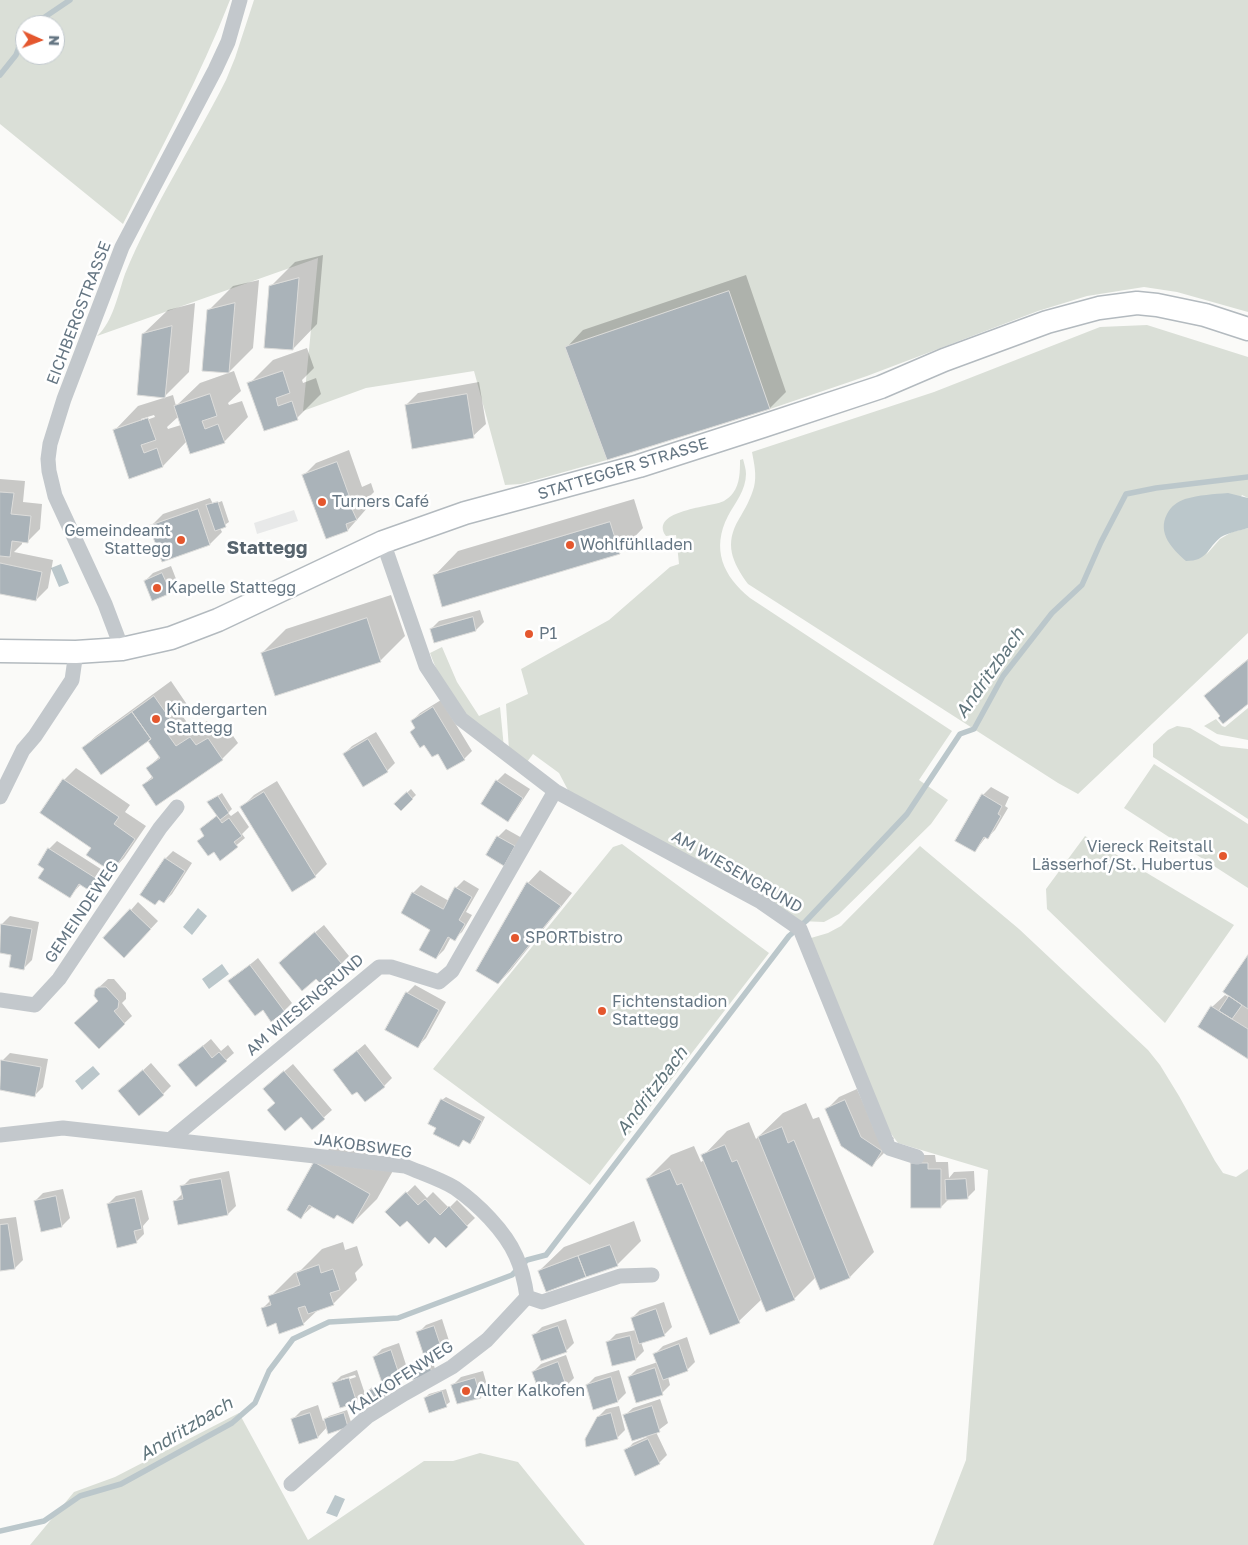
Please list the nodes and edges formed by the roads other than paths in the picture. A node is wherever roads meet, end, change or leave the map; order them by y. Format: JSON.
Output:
{"nodes":[{"id":1,"x":240,"y":0,"type":"edge"},
{"id":2,"x":1248,"y":329,"type":"edge"},
{"id":3,"x":383,"y":542,"type":"junction"},
{"id":4,"x":122,"y":649,"type":"junction"},
{"id":5,"x":0,"y":651,"type":"edge"},
{"id":6,"x":76,"y":652,"type":"junction"},
{"id":7,"x":555,"y":791,"type":"junction"},
{"id":8,"x":0,"y":797,"type":"edge"},
{"id":9,"x":177,"y":807,"type":"dead end"},
{"id":10,"x":0,"y":1000,"type":"edge"},
{"id":11,"x":0,"y":1135,"type":"edge"},
{"id":12,"x":171,"y":1139,"type":"junction"},
{"id":13,"x":917,"y":1157,"type":"dead end"},
{"id":14,"x":652,"y":1275,"type":"dead end"},
{"id":15,"x":527,"y":1297,"type":"junction"},
{"id":16,"x":291,"y":1484,"type":"dead end"}],
"edges":[{"from":1,"to":4,"type":"street","name":"EICHBERGSTRASSE"},
{"from":2,"to":3,"type":"main road","name":"STATTEGGER STRASSE"},
{"from":3,"to":4,"type":"main road","name":"STATTEGGER STRASSE"},
{"from":3,"to":7,"type":"street","name":"AM WIESENGRUND"},
{"from":4,"to":6,"type":"main road","name":"STATTEGGER STRASSE"},
{"from":5,"to":6,"type":"main road","name":"STATTEGGER STRASSE"},
{"from":6,"to":8,"type":"street"},
{"from":7,"to":12,"type":"street","name":"AM WIESENGRUND"},
{"from":7,"to":13,"type":"street","name":"AM WIESENGRUND"},
{"from":9,"to":10,"type":"street","name":"GEMEINDEWEG"},
{"from":11,"to":12,"type":"street","name":"JAKOBSWEG"},
{"from":12,"to":15,"type":"street","name":"JAKOBSWEG"},
{"from":14,"to":15,"type":"street"},
{"from":15,"to":16,"type":"street","name":"KALKOFENWEG"}]}
